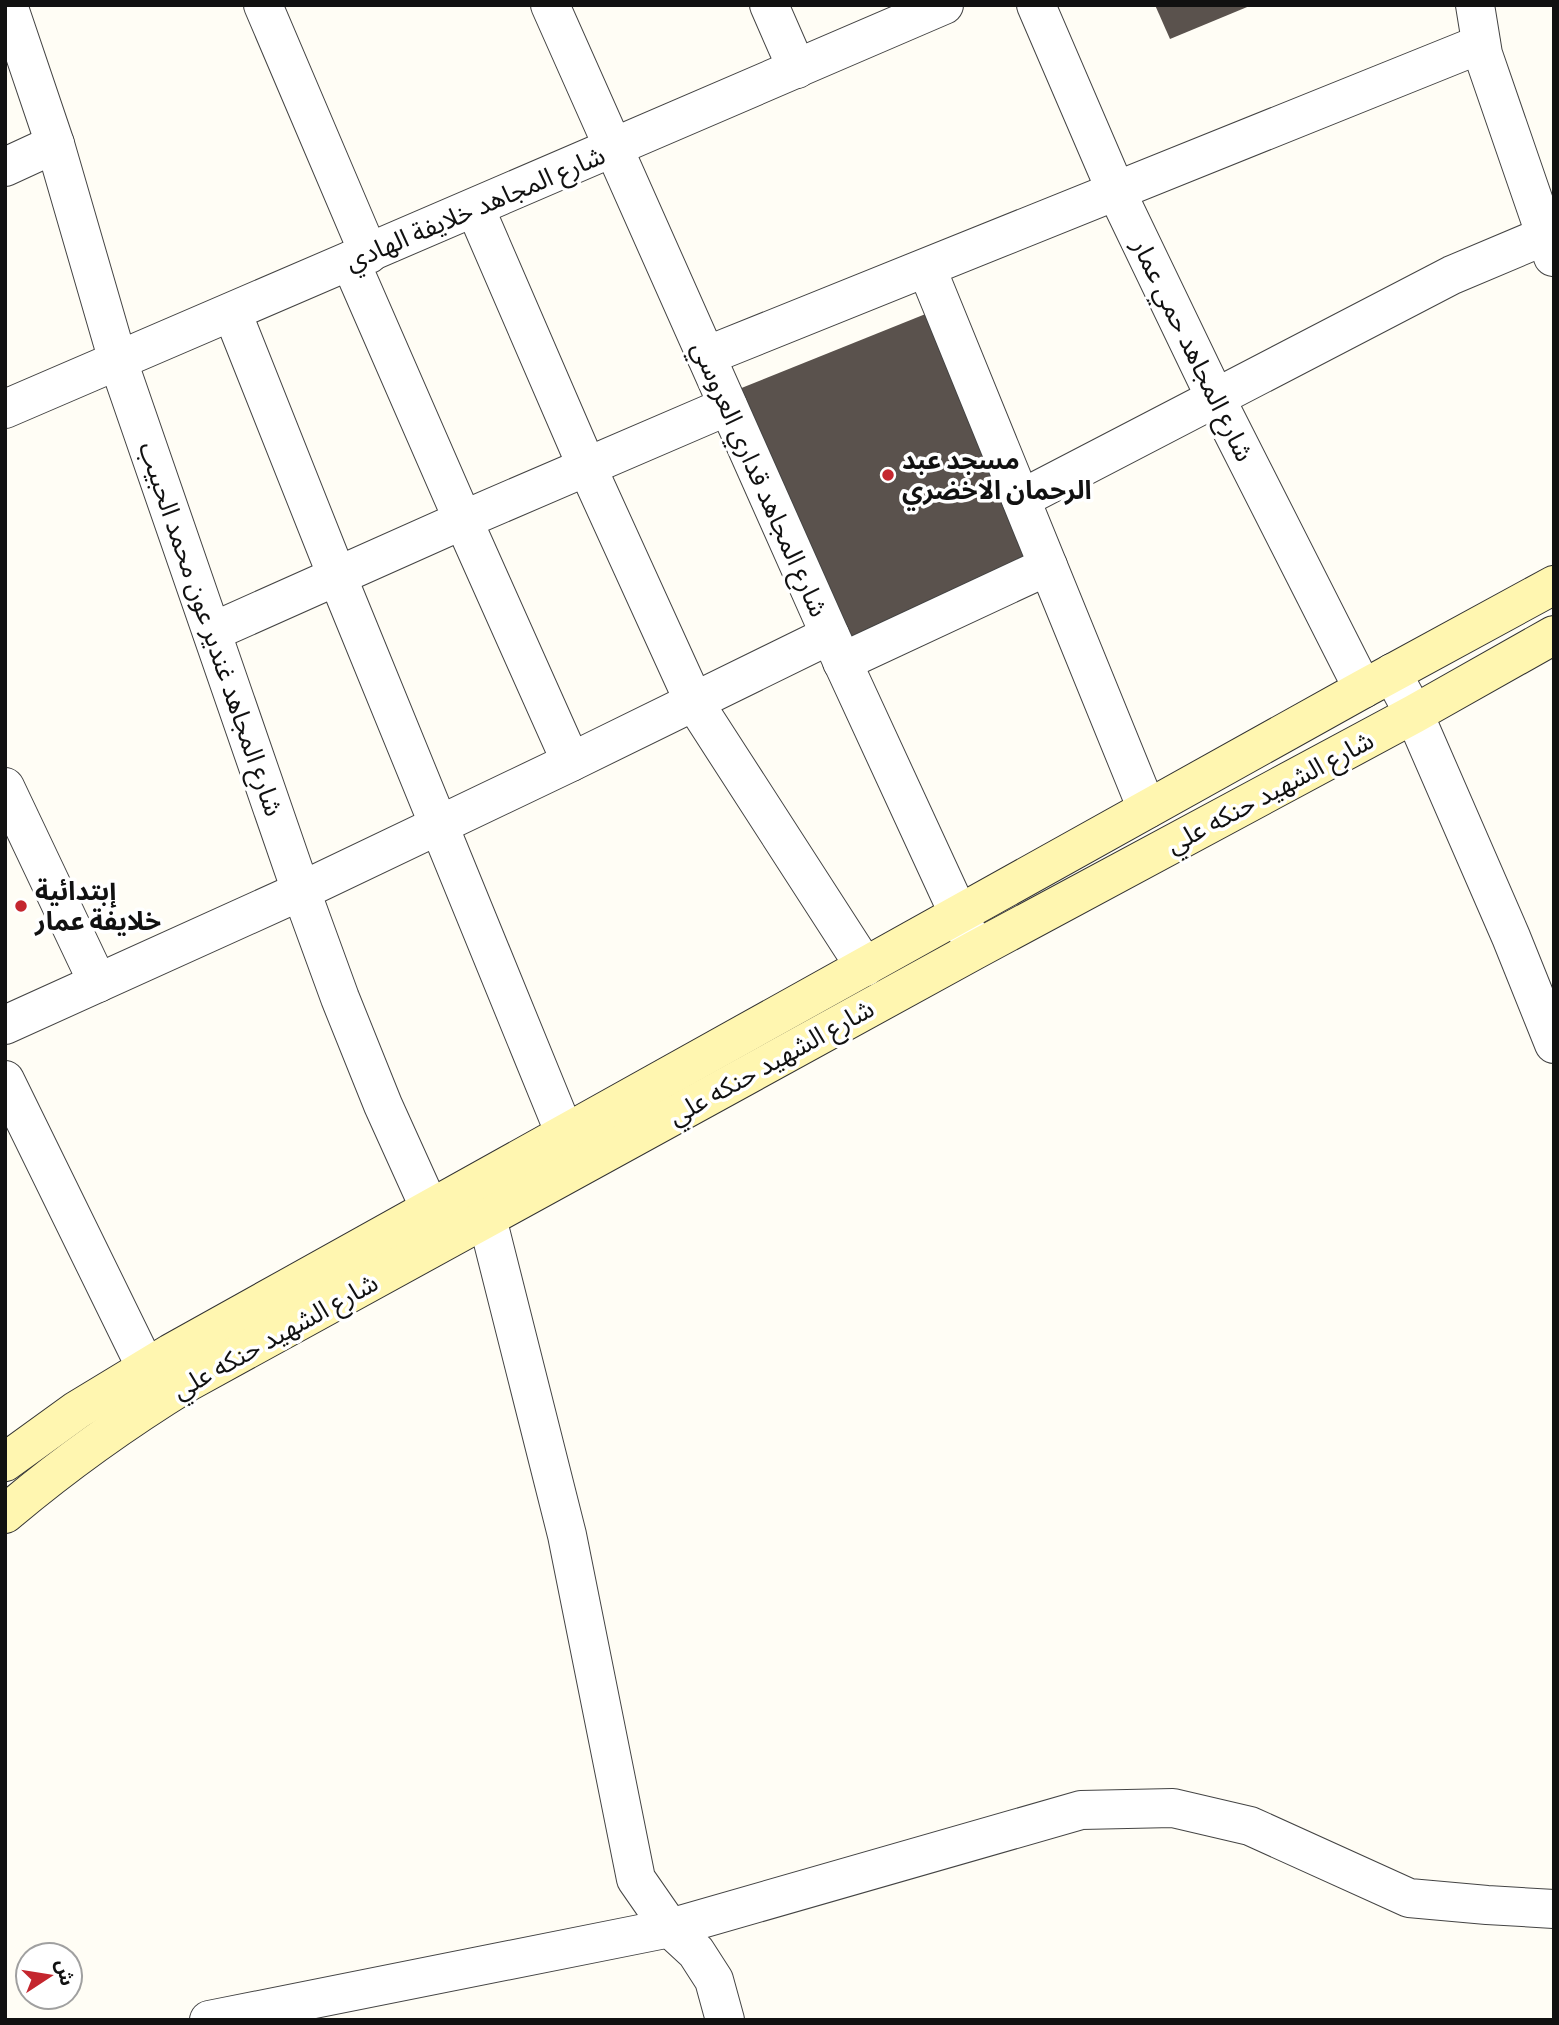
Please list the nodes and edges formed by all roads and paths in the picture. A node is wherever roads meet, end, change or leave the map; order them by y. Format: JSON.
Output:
{"nodes":[{"id":1,"x":263,"y":5,"type":"edge"},
{"id":2,"x":550,"y":5,"type":"edge"},
{"id":3,"x":769,"y":5,"type":"edge"},
{"id":4,"x":944,"y":5,"type":"edge"},
{"id":5,"x":1037,"y":5,"type":"edge"},
{"id":6,"x":1475,"y":5,"type":"edge"},
{"id":7,"x":15,"y":7,"type":"edge"},
{"id":8,"x":1481,"y":44,"type":"junction"},
{"id":9,"x":797,"y":69,"type":"junction"},
{"id":10,"x":55,"y":144,"type":"junction"},
{"id":11,"x":613,"y":149,"type":"junction"},
{"id":12,"x":5,"y":167,"type":"edge"},
{"id":13,"x":1115,"y":191,"type":"junction"},
{"id":14,"x":475,"y":208,"type":"junction"},
{"id":15,"x":1551,"y":242,"type":"edge"},
{"id":16,"x":360,"y":258,"type":"junction"},
{"id":17,"x":927,"y":268,"type":"junction"},
{"id":18,"x":232,"y":312,"type":"junction"},
{"id":19,"x":706,"y":356,"type":"junction"},
{"id":20,"x":118,"y":361,"type":"junction"},
{"id":21,"x":1215,"y":397,"type":"junction"},
{"id":22,"x":728,"y":406,"type":"junction"},
{"id":23,"x":5,"y":409,"type":"edge"},
{"id":24,"x":587,"y":467,"type":"junction"},
{"id":25,"x":1021,"y":499,"type":"junction"},
{"id":26,"x":463,"y":520,"type":"junction"},
{"id":27,"x":1048,"y":566,"type":"junction"},
{"id":28,"x":337,"y":576,"type":"junction"},
{"id":29,"x":1554,"y":585,"type":"edge"},
{"id":30,"x":212,"y":632,"type":"junction"},
{"id":31,"x":1554,"y":635,"type":"edge"},
{"id":32,"x":836,"y":648,"type":"junction"},
{"id":33,"x":1377,"y":681,"type":"junction"},
{"id":34,"x":694,"y":702,"type":"junction"},
{"id":35,"x":1414,"y":714,"type":"junction"},
{"id":36,"x":571,"y":762,"type":"junction"},
{"id":37,"x":5,"y":787,"type":"edge"},
{"id":38,"x":1147,"y":809,"type":"junction"},
{"id":39,"x":439,"y":825,"type":"junction"},
{"id":40,"x":301,"y":891,"type":"junction"},
{"id":41,"x":959,"y":915,"type":"junction"},
{"id":42,"x":975,"y":950,"type":"junction"},
{"id":43,"x":865,"y":967,"type":"junction"},
{"id":44,"x":98,"y":983,"type":"junction"},
{"id":45,"x":5,"y":1025,"type":"edge"},
{"id":46,"x":1554,"y":1044,"type":"edge"},
{"id":47,"x":5,"y":1080,"type":"edge"},
{"id":48,"x":565,"y":1134,"type":"junction"},
{"id":49,"x":487,"y":1218,"type":"junction"},
{"id":50,"x":437,"y":1225,"type":"junction"},
{"id":51,"x":146,"y":1368,"type":"junction"},
{"id":52,"x":5,"y":1461,"type":"edge"},
{"id":53,"x":5,"y":1514,"type":"edge"},
{"id":54,"x":1554,"y":1909,"type":"edge"},
{"id":55,"x":670,"y":1928,"type":"junction"},
{"id":56,"x":209,"y":2020,"type":"edge"},
{"id":57,"x":725,"y":2020,"type":"edge"}],
"edges":[{"from":1,"to":16,"type":"street"},
{"from":2,"to":11,"type":"street","name":"شارع المجاهد قداري العروسي"},
{"from":3,"to":9,"type":"street"},
{"from":4,"to":9,"type":"street","name":"شارع المجاهد خلايفة الهادي"},
{"from":5,"to":13,"type":"street","name":"شارع المجاهد حمي عمار"},
{"from":6,"to":8,"type":"street"},
{"from":7,"to":10,"type":"street","name":"شارع المجاهد غندير عون محمد الحبيب"},
{"from":8,"to":13,"type":"street"},
{"from":8,"to":15,"type":"street"},
{"from":9,"to":11,"type":"street","name":"شارع المجاهد خلايفة الهادي"},
{"from":10,"to":12,"type":"street"},
{"from":10,"to":20,"type":"street","name":"شارع المجاهد غندير عون محمد الحبيب"},
{"from":11,"to":14,"type":"street","name":"شارع المجاهد خلايفة الهادي"},
{"from":11,"to":19,"type":"street","name":"شارع المجاهد قداري العروسي"},
{"from":13,"to":17,"type":"street"},
{"from":13,"to":21,"type":"street","name":"شارع المجاهد حمي عمار"},
{"from":14,"to":16,"type":"street","name":"شارع المجاهد خلايفة الهادي"},
{"from":14,"to":24,"type":"street"},
{"from":15,"to":21,"type":"street"},
{"from":16,"to":18,"type":"street","name":"شارع المجاهد خلايفة الهادي"},
{"from":16,"to":26,"type":"street"},
{"from":17,"to":19,"type":"street"},
{"from":17,"to":25,"type":"street"},
{"from":18,"to":20,"type":"street","name":"شارع المجاهد خلايفة الهادي"},
{"from":18,"to":28,"type":"street"},
{"from":19,"to":22,"type":"street","name":"شارع المجاهد قداري العروسي"},
{"from":20,"to":23,"type":"street","name":"شارع المجاهد خلايفة الهادي"},
{"from":20,"to":30,"type":"street","name":"شارع المجاهد غندير عون محمد الحبيب"},
{"from":21,"to":25,"type":"street"},
{"from":21,"to":33,"type":"street","name":"شارع المجاهد حمي عمار"},
{"from":22,"to":24,"type":"street"},
{"from":22,"to":32,"type":"street","name":"شارع المجاهد قداري العروسي"},
{"from":24,"to":26,"type":"street"},
{"from":24,"to":34,"type":"street"},
{"from":25,"to":27,"type":"street"},
{"from":26,"to":28,"type":"street"},
{"from":26,"to":36,"type":"street"},
{"from":27,"to":32,"type":"street"},
{"from":27,"to":38,"type":"street"},
{"from":28,"to":30,"type":"street"},
{"from":28,"to":39,"type":"street"},
{"from":29,"to":33,"type":"main road","name":"شارع الشهيد حنكه علي"},
{"from":30,"to":40,"type":"street","name":"شارع المجاهد غندير عون محمد الحبيب"},
{"from":31,"to":35,"type":"main road","name":"شارع الشهيد حنكه علي"},
{"from":32,"to":34,"type":"street"},
{"from":32,"to":41,"type":"street","name":"شارع المجاهد قداري العروسي"},
{"from":33,"to":35,"type":"street","name":"شارع المجاهد حمي عمار"},
{"from":33,"to":38,"type":"main road","name":"شارع الشهيد حنكه علي"},
{"from":34,"to":36,"type":"street"},
{"from":34,"to":43,"type":"street"},
{"from":35,"to":42,"type":"main road","name":"شارع الشهيد حنكه علي"},
{"from":35,"to":46,"type":"street","name":"شارع المجاهد حمي عمار"},
{"from":36,"to":39,"type":"street"},
{"from":37,"to":44,"type":"street"},
{"from":38,"to":41,"type":"main road","name":"شارع الشهيد حنكه علي"},
{"from":39,"to":40,"type":"street"},
{"from":39,"to":48,"type":"street"},
{"from":40,"to":44,"type":"street"},
{"from":40,"to":50,"type":"street","name":"شارع المجاهد غندير عون محمد الحبيب"},
{"from":41,"to":42,"type":"street","name":"شارع المجاهد قداري العروسي"},
{"from":41,"to":43,"type":"main road","name":"شارع الشهيد حنكه علي"},
{"from":42,"to":49,"type":"main road","name":"شارع الشهيد حنكه علي"},
{"from":43,"to":48,"type":"main road","name":"شارع الشهيد حنكه علي"},
{"from":44,"to":45,"type":"street"},
{"from":47,"to":51,"type":"street"},
{"from":48,"to":50,"type":"main road","name":"شارع الشهيد حنكه علي"},
{"from":49,"to":50,"type":"main road","name":"شارع الشهيد حنكه علي"},
{"from":49,"to":55,"type":"street"},
{"from":50,"to":51,"type":"main road","name":"شارع الشهيد حنكه علي"},
{"from":50,"to":53,"type":"main road","name":"شارع الشهيد حنكه علي"},
{"from":51,"to":52,"type":"main road","name":"شارع الشهيد حنكه علي"},
{"from":54,"to":55,"type":"street"},
{"from":55,"to":56,"type":"street"},
{"from":55,"to":57,"type":"street"}]}
